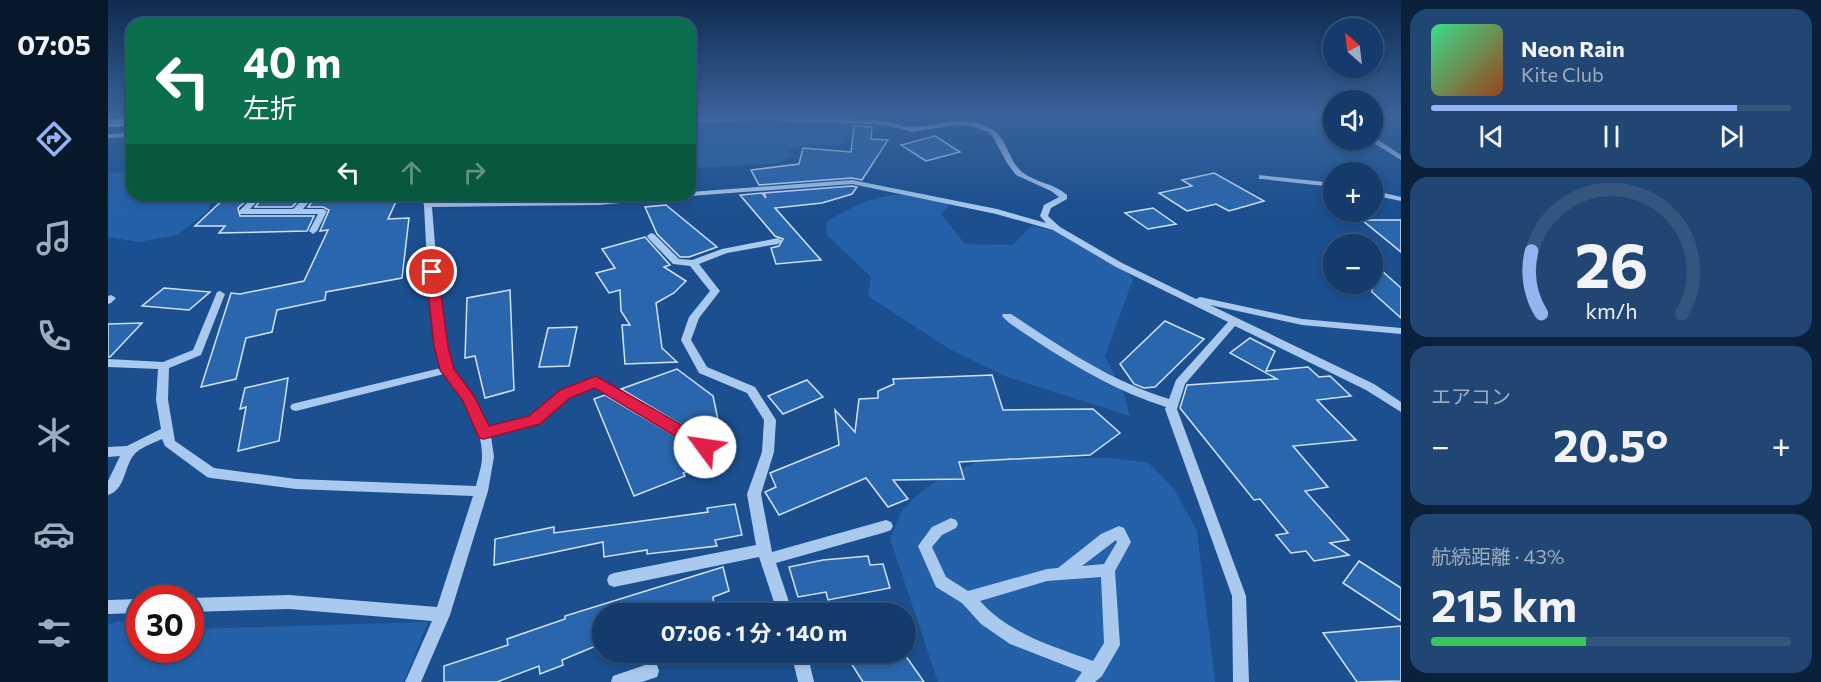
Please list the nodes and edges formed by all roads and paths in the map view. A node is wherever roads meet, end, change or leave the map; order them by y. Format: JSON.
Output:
{"nodes":[{"id":1,"x":1006,"y":147,"type":"edge"},
{"id":2,"x":1385,"y":147,"type":"edge"},
{"id":3,"x":1401,"y":158,"type":"edge"},
{"id":4,"x":1262,"y":177,"type":"dead end"},
{"id":5,"x":1323,"y":184,"type":"edge"},
{"id":6,"x":696,"y":194,"type":"edge"},
{"id":7,"x":1383,"y":195,"type":"edge"},
{"id":8,"x":1401,"y":200,"type":"edge"},
{"id":9,"x":254,"y":201,"type":"edge"},
{"id":10,"x":305,"y":201,"type":"edge"},
{"id":11,"x":426,"y":201,"type":"edge"},
{"id":12,"x":464,"y":201,"type":"edge"},
{"id":13,"x":612,"y":201,"type":"edge"},
{"id":14,"x":295,"y":212,"type":"junction"},
{"id":15,"x":1057,"y":229,"type":"junction"},
{"id":16,"x":313,"y":231,"type":"dead end"},
{"id":17,"x":651,"y":236,"type":"dead end"},
{"id":18,"x":778,"y":241,"type":"dead end"},
{"id":19,"x":693,"y":263,"type":"junction"},
{"id":20,"x":220,"y":294,"type":"dead end"},
{"id":21,"x":1185,"y":297,"type":"junction"},
{"id":22,"x":1007,"y":316,"type":"dead end"},
{"id":23,"x":1234,"y":321,"type":"junction"},
{"id":24,"x":1401,"y":331,"type":"edge"},
{"id":25,"x":108,"y":363,"type":"edge"},
{"id":26,"x":164,"y":366,"type":"junction"},
{"id":27,"x":447,"y":370,"type":"junction"},
{"id":28,"x":1173,"y":405,"type":"junction"},
{"id":29,"x":296,"y":407,"type":"dead end"},
{"id":30,"x":1401,"y":408,"type":"edge"},
{"id":31,"x":167,"y":431,"type":"junction"},
{"id":32,"x":484,"y":433,"type":"junction"},
{"id":33,"x":705,"y":447,"type":"dead end"},
{"id":34,"x":129,"y":451,"type":"junction"},
{"id":35,"x":108,"y":452,"type":"edge"},
{"id":36,"x":108,"y":490,"type":"edge"},
{"id":37,"x":481,"y":491,"type":"junction"},
{"id":38,"x":951,"y":524,"type":"dead end"},
{"id":39,"x":886,"y":526,"type":"dead end"},
{"id":40,"x":765,"y":554,"type":"junction"},
{"id":41,"x":1108,"y":570,"type":"junction"},
{"id":42,"x":1061,"y":574,"type":"junction"},
{"id":43,"x":614,"y":580,"type":"dead end"},
{"id":44,"x":967,"y":598,"type":"junction"},
{"id":45,"x":782,"y":603,"type":"edge"},
{"id":46,"x":204,"y":605,"type":"edge"},
{"id":47,"x":126,"y":606,"type":"edge"},
{"id":48,"x":108,"y":607,"type":"edge"},
{"id":49,"x":442,"y":615,"type":"junction"},
{"id":50,"x":802,"y":663,"type":"edge"},
{"id":51,"x":1096,"y":670,"type":"junction"},
{"id":52,"x":651,"y":671,"type":"dead end"},
{"id":53,"x":414,"y":682,"type":"edge"},
{"id":54,"x":619,"y":682,"type":"edge"},
{"id":55,"x":806,"y":682,"type":"edge"},
{"id":56,"x":1083,"y":682,"type":"edge"},
{"id":57,"x":1241,"y":682,"type":"edge"}],
"edges":[{"from":1,"to":15,"type":"street"},
{"from":2,"to":3,"type":"street"},
{"from":4,"to":5,"type":"street"},
{"from":6,"to":15,"type":"street"},
{"from":7,"to":8,"type":"street"},
{"from":9,"to":14,"type":"street"},
{"from":10,"to":14,"type":"street"},
{"from":11,"to":27,"type":"street"},
{"from":12,"to":13,"type":"street"},
{"from":14,"to":16,"type":"street"},
{"from":15,"to":21,"type":"street"},
{"from":17,"to":19,"type":"street"},
{"from":18,"to":19,"type":"street"},
{"from":19,"to":40,"type":"street"},
{"from":20,"to":26,"type":"street"},
{"from":21,"to":23,"type":"street"},
{"from":21,"to":24,"type":"street"},
{"from":22,"to":28,"type":"street"},
{"from":23,"to":28,"type":"street"},
{"from":23,"to":30,"type":"street"},
{"from":25,"to":26,"type":"street"},
{"from":26,"to":31,"type":"street"},
{"from":27,"to":29,"type":"street"},
{"from":27,"to":32,"type":"street"},
{"from":28,"to":57,"type":"street"},
{"from":31,"to":34,"type":"street"},
{"from":31,"to":37,"type":"street"},
{"from":32,"to":33,"type":"street"},
{"from":32,"to":37,"type":"street"},
{"from":34,"to":35,"type":"street"},
{"from":34,"to":36,"type":"street"},
{"from":37,"to":49,"type":"street"},
{"from":38,"to":44,"type":"street"},
{"from":39,"to":40,"type":"street"},
{"from":40,"to":43,"type":"street"},
{"from":40,"to":45,"type":"street"},
{"from":41,"to":42,"type":"street"},
{"from":41,"to":42,"type":"street"},
{"from":41,"to":51,"type":"street"},
{"from":42,"to":44,"type":"street"},
{"from":44,"to":51,"type":"street"},
{"from":46,"to":49,"type":"street"},
{"from":47,"to":48,"type":"street"},
{"from":49,"to":53,"type":"street"},
{"from":50,"to":55,"type":"street"},
{"from":51,"to":56,"type":"street"},
{"from":52,"to":54,"type":"street"}]}
